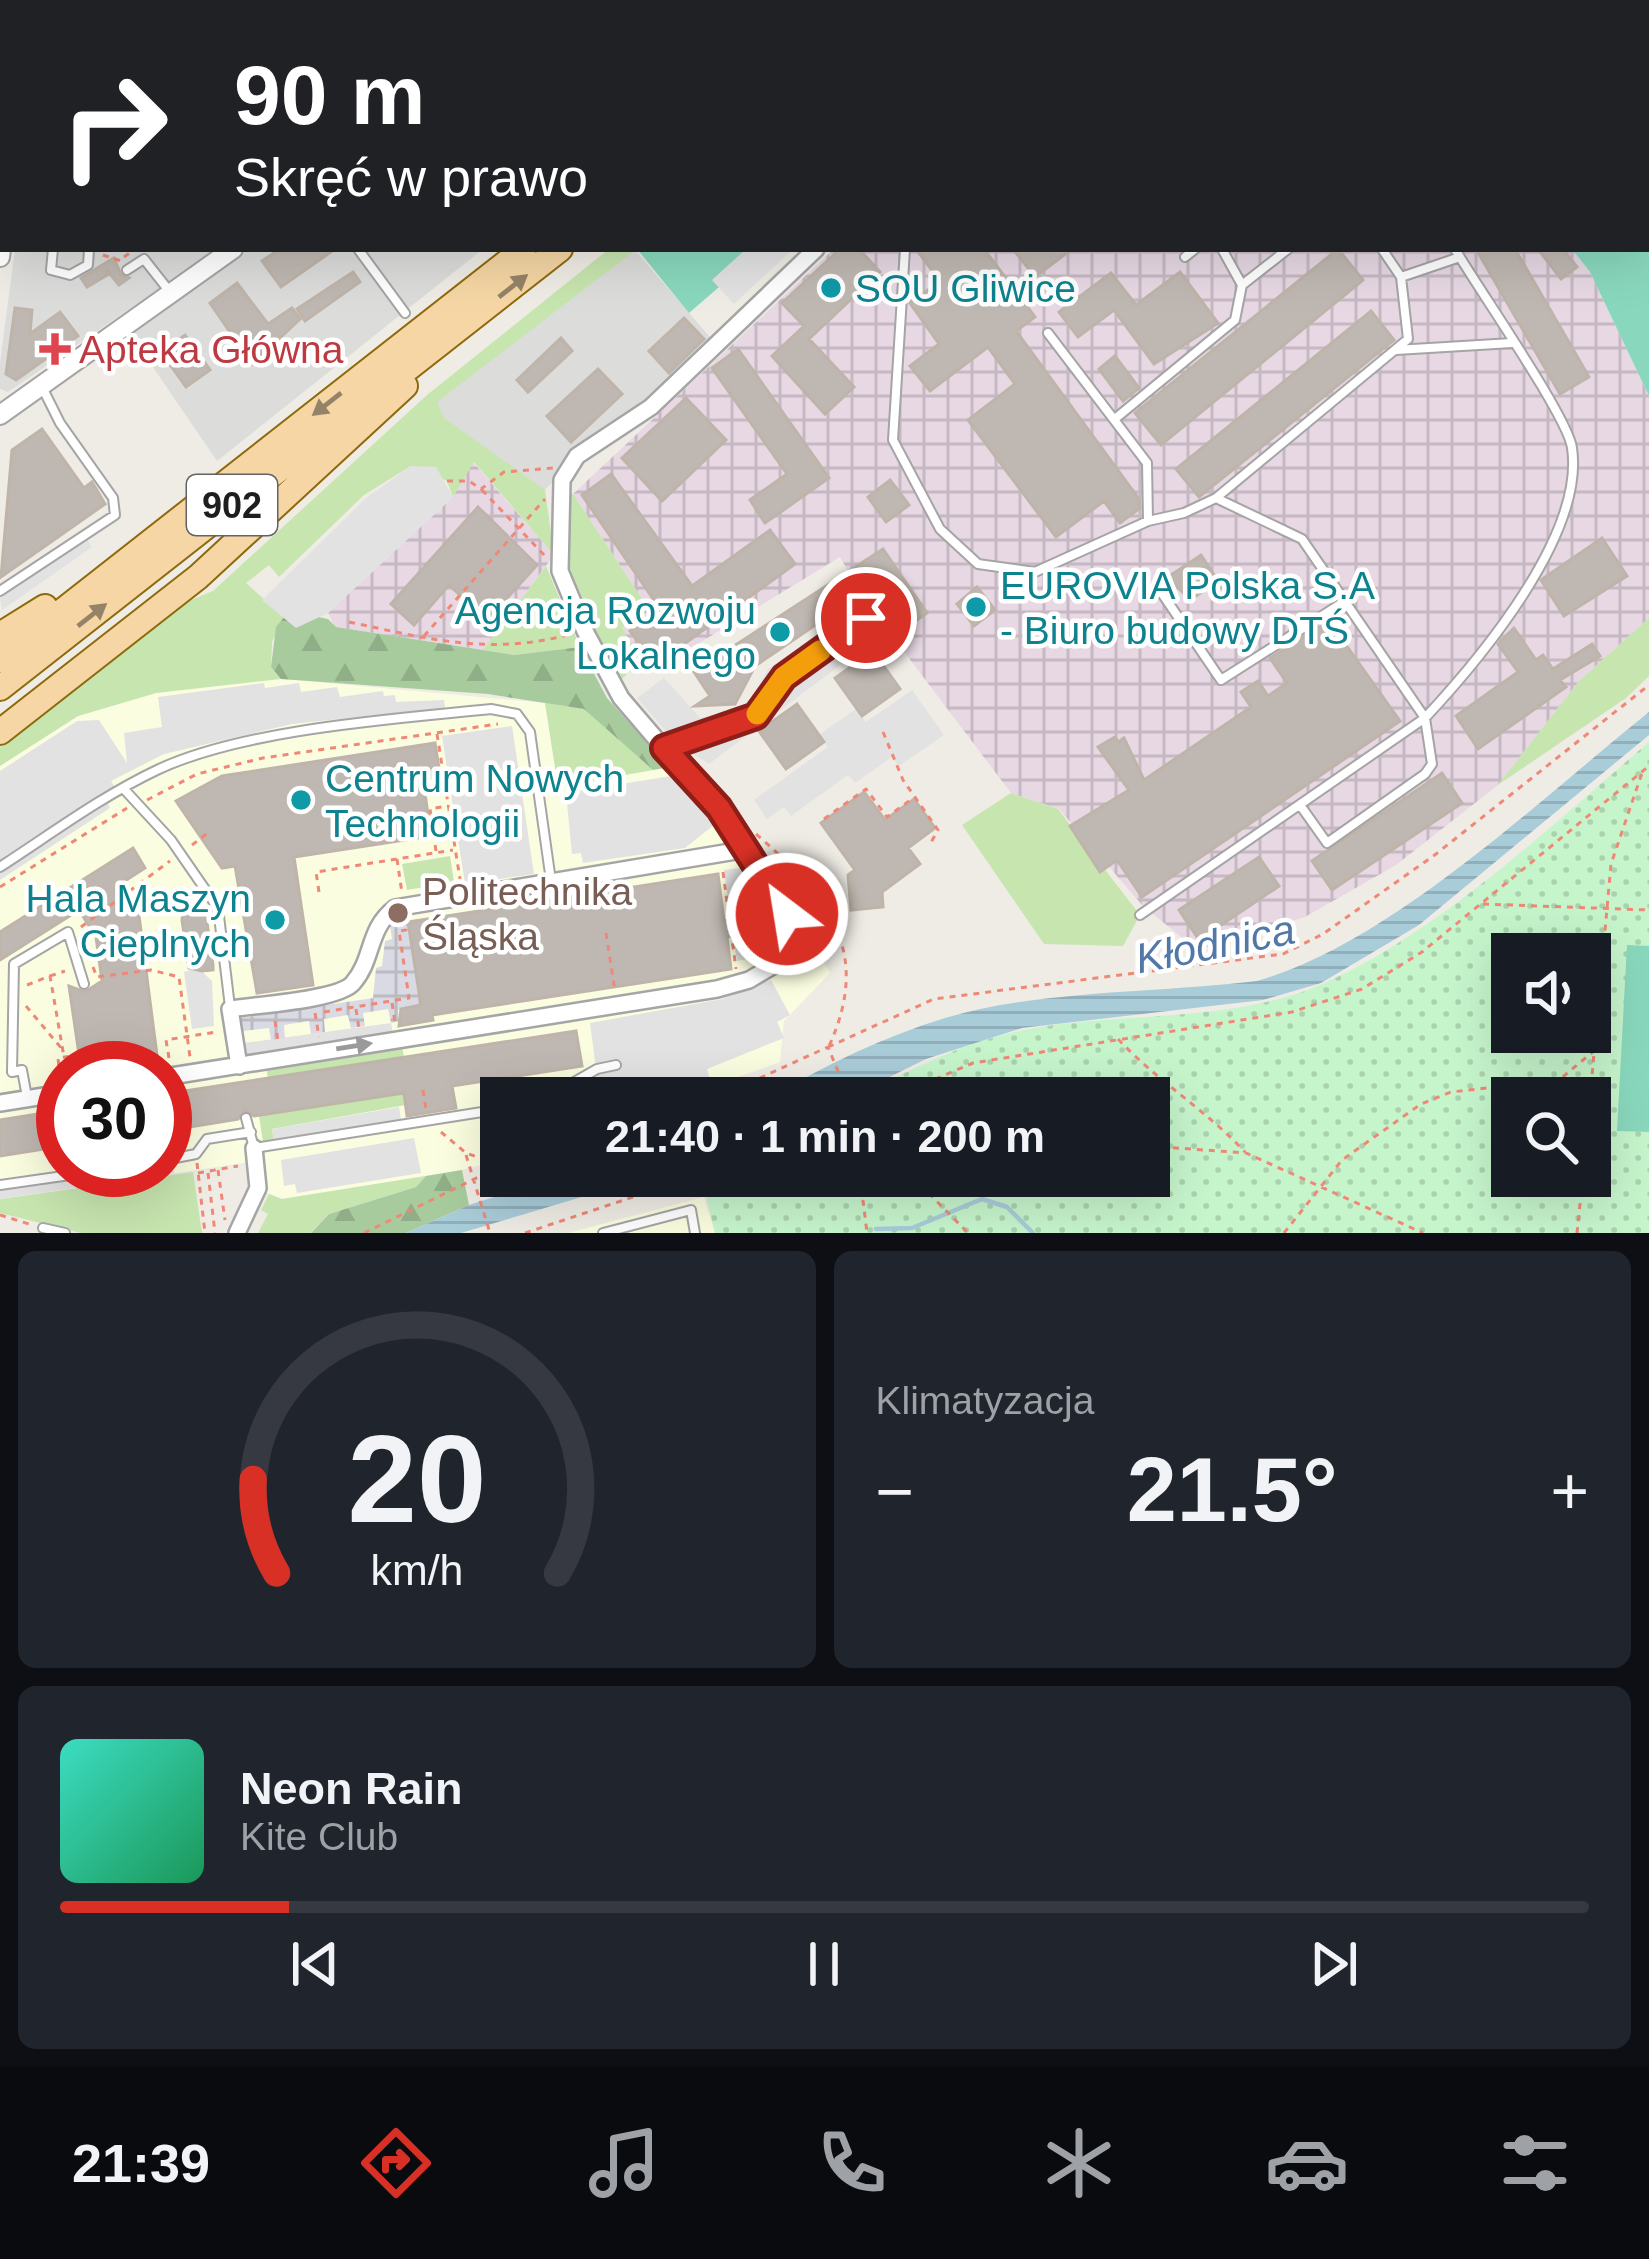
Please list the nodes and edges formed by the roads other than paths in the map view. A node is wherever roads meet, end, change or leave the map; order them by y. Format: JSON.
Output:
{"nodes":[{"id":1,"x":53,"y":252,"type":"edge"},
{"id":2,"x":89,"y":252,"type":"edge"},
{"id":3,"x":229,"y":252,"type":"edge"},
{"id":4,"x":360,"y":252,"type":"edge"},
{"id":5,"x":520,"y":252,"type":"edge"},
{"id":6,"x":556,"y":252,"type":"edge"},
{"id":7,"x":813,"y":252,"type":"edge"},
{"id":8,"x":905,"y":252,"type":"edge"},
{"id":9,"x":1192,"y":252,"type":"edge"},
{"id":10,"x":1224,"y":252,"type":"edge"},
{"id":11,"x":1284,"y":252,"type":"edge"},
{"id":12,"x":1384,"y":252,"type":"edge"},
{"id":13,"x":1457,"y":253,"type":"edge"},
{"id":14,"x":1186,"y":257,"type":"dead end"},
{"id":15,"x":127,"y":270,"type":"dead end"},
{"id":16,"x":1401,"y":277,"type":"junction"},
{"id":17,"x":1242,"y":284,"type":"junction"},
{"id":18,"x":171,"y":294,"type":"junction"},
{"id":19,"x":405,"y":313,"type":"dead end"},
{"id":20,"x":465,"y":323,"type":"junction"},
{"id":21,"x":1048,"y":333,"type":"dead end"},
{"id":22,"x":1511,"y":343,"type":"junction"},
{"id":23,"x":1394,"y":350,"type":"junction"},
{"id":24,"x":41,"y":386,"type":"junction"},
{"id":25,"x":0,"y":415,"type":"edge"},
{"id":26,"x":1116,"y":418,"type":"junction"},
{"id":27,"x":1216,"y":498,"type":"junction"},
{"id":28,"x":1148,"y":521,"type":"junction"},
{"id":29,"x":150,"y":543,"type":"junction"},
{"id":30,"x":1157,"y":586,"type":"dead end"},
{"id":31,"x":0,"y":591,"type":"edge"},
{"id":32,"x":1347,"y":600,"type":"junction"},
{"id":33,"x":866,"y":618,"type":"dead end"},
{"id":34,"x":0,"y":635,"type":"edge"},
{"id":35,"x":0,"y":660,"type":"edge"},
{"id":36,"x":0,"y":688,"type":"edge"},
{"id":37,"x":1425,"y":718,"type":"junction"},
{"id":38,"x":0,"y":732,"type":"edge"},
{"id":39,"x":664,"y":748,"type":"junction"},
{"id":40,"x":123,"y":788,"type":"junction"},
{"id":41,"x":1300,"y":805,"type":"junction"},
{"id":42,"x":748,"y":849,"type":"junction"},
{"id":43,"x":0,"y":867,"type":"edge"},
{"id":44,"x":551,"y":881,"type":"junction"},
{"id":45,"x":1140,"y":915,"type":"dead end"},
{"id":46,"x":84,"y":984,"type":"dead end"},
{"id":47,"x":230,"y":1009,"type":"junction"},
{"id":48,"x":5,"y":1057,"type":"edge"},
{"id":49,"x":616,"y":1065,"type":"dead end"},
{"id":50,"x":240,"y":1072,"type":"junction"},
{"id":51,"x":192,"y":1073,"type":"edge"},
{"id":52,"x":583,"y":1077,"type":"edge"},
{"id":53,"x":36,"y":1096,"type":"edge"},
{"id":54,"x":27,"y":1098,"type":"junction"},
{"id":55,"x":0,"y":1103,"type":"edge"},
{"id":56,"x":480,"y":1112,"type":"edge"},
{"id":57,"x":246,"y":1118,"type":"dead end"},
{"id":58,"x":252,"y":1140,"type":"junction"},
{"id":59,"x":192,"y":1155,"type":"edge"},
{"id":60,"x":36,"y":1180,"type":"edge"},
{"id":61,"x":0,"y":1185,"type":"edge"},
{"id":62,"x":43,"y":1228,"type":"road end"},
{"id":63,"x":65,"y":1233,"type":"edge"},
{"id":64,"x":237,"y":1233,"type":"edge"},
{"id":65,"x":603,"y":1233,"type":"edge"},
{"id":66,"x":695,"y":1233,"type":"edge"}],
"edges":[{"from":1,"to":2,"type":"lane"},
{"from":3,"to":18,"type":"street"},
{"from":4,"to":19,"type":"lane"},
{"from":5,"to":29,"type":"main road","number":"902","one_way":true},
{"from":20,"to":6,"type":"main road","number":"902","one_way":true},
{"from":7,"to":39,"type":"street"},
{"from":8,"to":28,"type":"lane"},
{"from":9,"to":14,"type":"lane"},
{"from":10,"to":17,"type":"lane"},
{"from":11,"to":17,"type":"lane"},
{"from":12,"to":16,"type":"lane"},
{"from":13,"to":16,"type":"lane"},
{"from":13,"to":22,"type":"lane"},
{"from":15,"to":18,"type":"lane"},
{"from":16,"to":23,"type":"lane"},
{"from":17,"to":26,"type":"lane"},
{"from":18,"to":24,"type":"street"},
{"from":36,"to":20,"type":"main road","number":"902","one_way":true},
{"from":20,"to":38,"type":"main road"},
{"from":21,"to":26,"type":"lane"},
{"from":22,"to":23,"type":"lane"},
{"from":22,"to":37,"type":"lane"},
{"from":23,"to":27,"type":"lane"},
{"from":24,"to":25,"type":"street"},
{"from":24,"to":31,"type":"lane"},
{"from":26,"to":28,"type":"lane"},
{"from":27,"to":28,"type":"lane"},
{"from":27,"to":32,"type":"lane"},
{"from":29,"to":34,"type":"main road"},
{"from":29,"to":35,"type":"main road","number":"902"},
{"from":30,"to":32,"type":"lane"},
{"from":32,"to":37,"type":"lane"},
{"from":33,"to":39,"type":"lane"},
{"from":37,"to":41,"type":"lane"},
{"from":37,"to":41,"type":"lane"},
{"from":39,"to":42,"type":"street"},
{"from":40,"to":43,"type":"lane"},
{"from":40,"to":44,"type":"lane"},
{"from":40,"to":47,"type":"lane"},
{"from":41,"to":45,"type":"lane"},
{"from":42,"to":44,"type":"street"},
{"from":50,"to":42,"type":"street","one_way":true},
{"from":44,"to":47,"type":"street"},
{"from":46,"to":48,"type":"lane"},
{"from":47,"to":50,"type":"street"},
{"from":48,"to":54,"type":"lane"},
{"from":49,"to":52,"type":"lane"},
{"from":50,"to":51,"type":"street"},
{"from":53,"to":54,"type":"street"},
{"from":54,"to":55,"type":"street"},
{"from":56,"to":58,"type":"lane"},
{"from":57,"to":58,"type":"lane"},
{"from":58,"to":59,"type":"lane"},
{"from":58,"to":64,"type":"street"},
{"from":60,"to":61,"type":"lane"},
{"from":62,"to":63,"type":"lane"},
{"from":65,"to":66,"type":"lane"}]}
